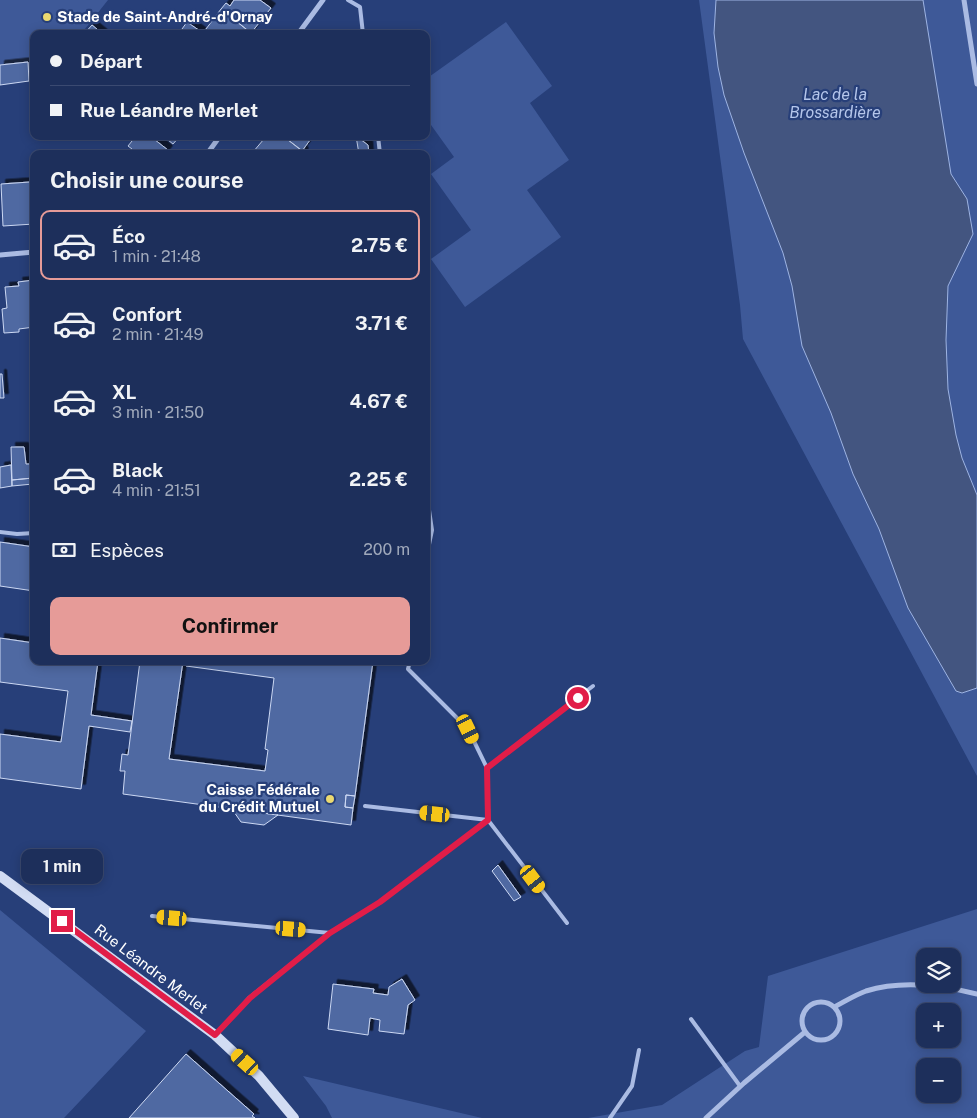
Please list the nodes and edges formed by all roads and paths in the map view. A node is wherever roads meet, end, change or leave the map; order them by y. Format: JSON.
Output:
{"nodes":[{"id":1,"x":323,"y":0,"type":"edge"},
{"id":2,"x":348,"y":0,"type":"edge"},
{"id":3,"x":964,"y":0,"type":"edge"},
{"id":4,"x":301,"y":30,"type":"edge"},
{"id":5,"x":363,"y":30,"type":"edge"},
{"id":6,"x":977,"y":84,"type":"edge"},
{"id":7,"x":30,"y":252,"type":"edge"},
{"id":8,"x":0,"y":255,"type":"edge"},
{"id":9,"x":430,"y":517,"type":"edge"},
{"id":10,"x":0,"y":532,"type":"edge"},
{"id":11,"x":30,"y":533,"type":"edge"},
{"id":12,"x":430,"y":540,"type":"edge"},
{"id":13,"x":409,"y":665,"type":"edge"},
{"id":14,"x":593,"y":686,"type":"dead end"},
{"id":15,"x":487,"y":768,"type":"junction"},
{"id":16,"x":365,"y":806,"type":"dead end"},
{"id":17,"x":488,"y":820,"type":"junction"},
{"id":18,"x":0,"y":876,"type":"edge"},
{"id":19,"x":152,"y":916,"type":"dead end"},
{"id":20,"x":567,"y":923,"type":"dead end"},
{"id":21,"x":330,"y":933,"type":"junction"},
{"id":22,"x":977,"y":994,"type":"edge"},
{"id":23,"x":834,"y":1007,"type":"junction"},
{"id":24,"x":691,"y":1020,"type":"dead end"},
{"id":25,"x":805,"y":1032,"type":"junction"},
{"id":26,"x":215,"y":1035,"type":"junction"},
{"id":27,"x":639,"y":1050,"type":"dead end"},
{"id":28,"x":740,"y":1086,"type":"junction"},
{"id":29,"x":294,"y":1118,"type":"edge"},
{"id":30,"x":610,"y":1118,"type":"edge"},
{"id":31,"x":706,"y":1118,"type":"edge"}],
"edges":[{"from":1,"to":4,"type":"street"},
{"from":2,"to":5,"type":"lane"},
{"from":3,"to":6,"type":"street"},
{"from":7,"to":8,"type":"street"},
{"from":9,"to":12,"type":"lane"},
{"from":10,"to":11,"type":"lane"},
{"from":13,"to":15,"type":"lane"},
{"from":14,"to":15,"type":"lane"},
{"from":15,"to":17,"type":"lane"},
{"from":16,"to":17,"type":"lane"},
{"from":17,"to":20,"type":"lane"},
{"from":17,"to":21,"type":"lane"},
{"from":18,"to":26,"type":"street","name":"Rue Léandre Merlet"},
{"from":19,"to":21,"type":"lane"},
{"from":21,"to":26,"type":"lane"},
{"from":22,"to":23,"type":"street"},
{"from":23,"to":25,"type":"street"},
{"from":23,"to":25,"type":"street"},
{"from":24,"to":28,"type":"lane"},
{"from":25,"to":28,"type":"street"},
{"from":26,"to":29,"type":"street","name":"Rue Léandre Merlet"},
{"from":27,"to":30,"type":"lane"},
{"from":28,"to":31,"type":"street"}]}
